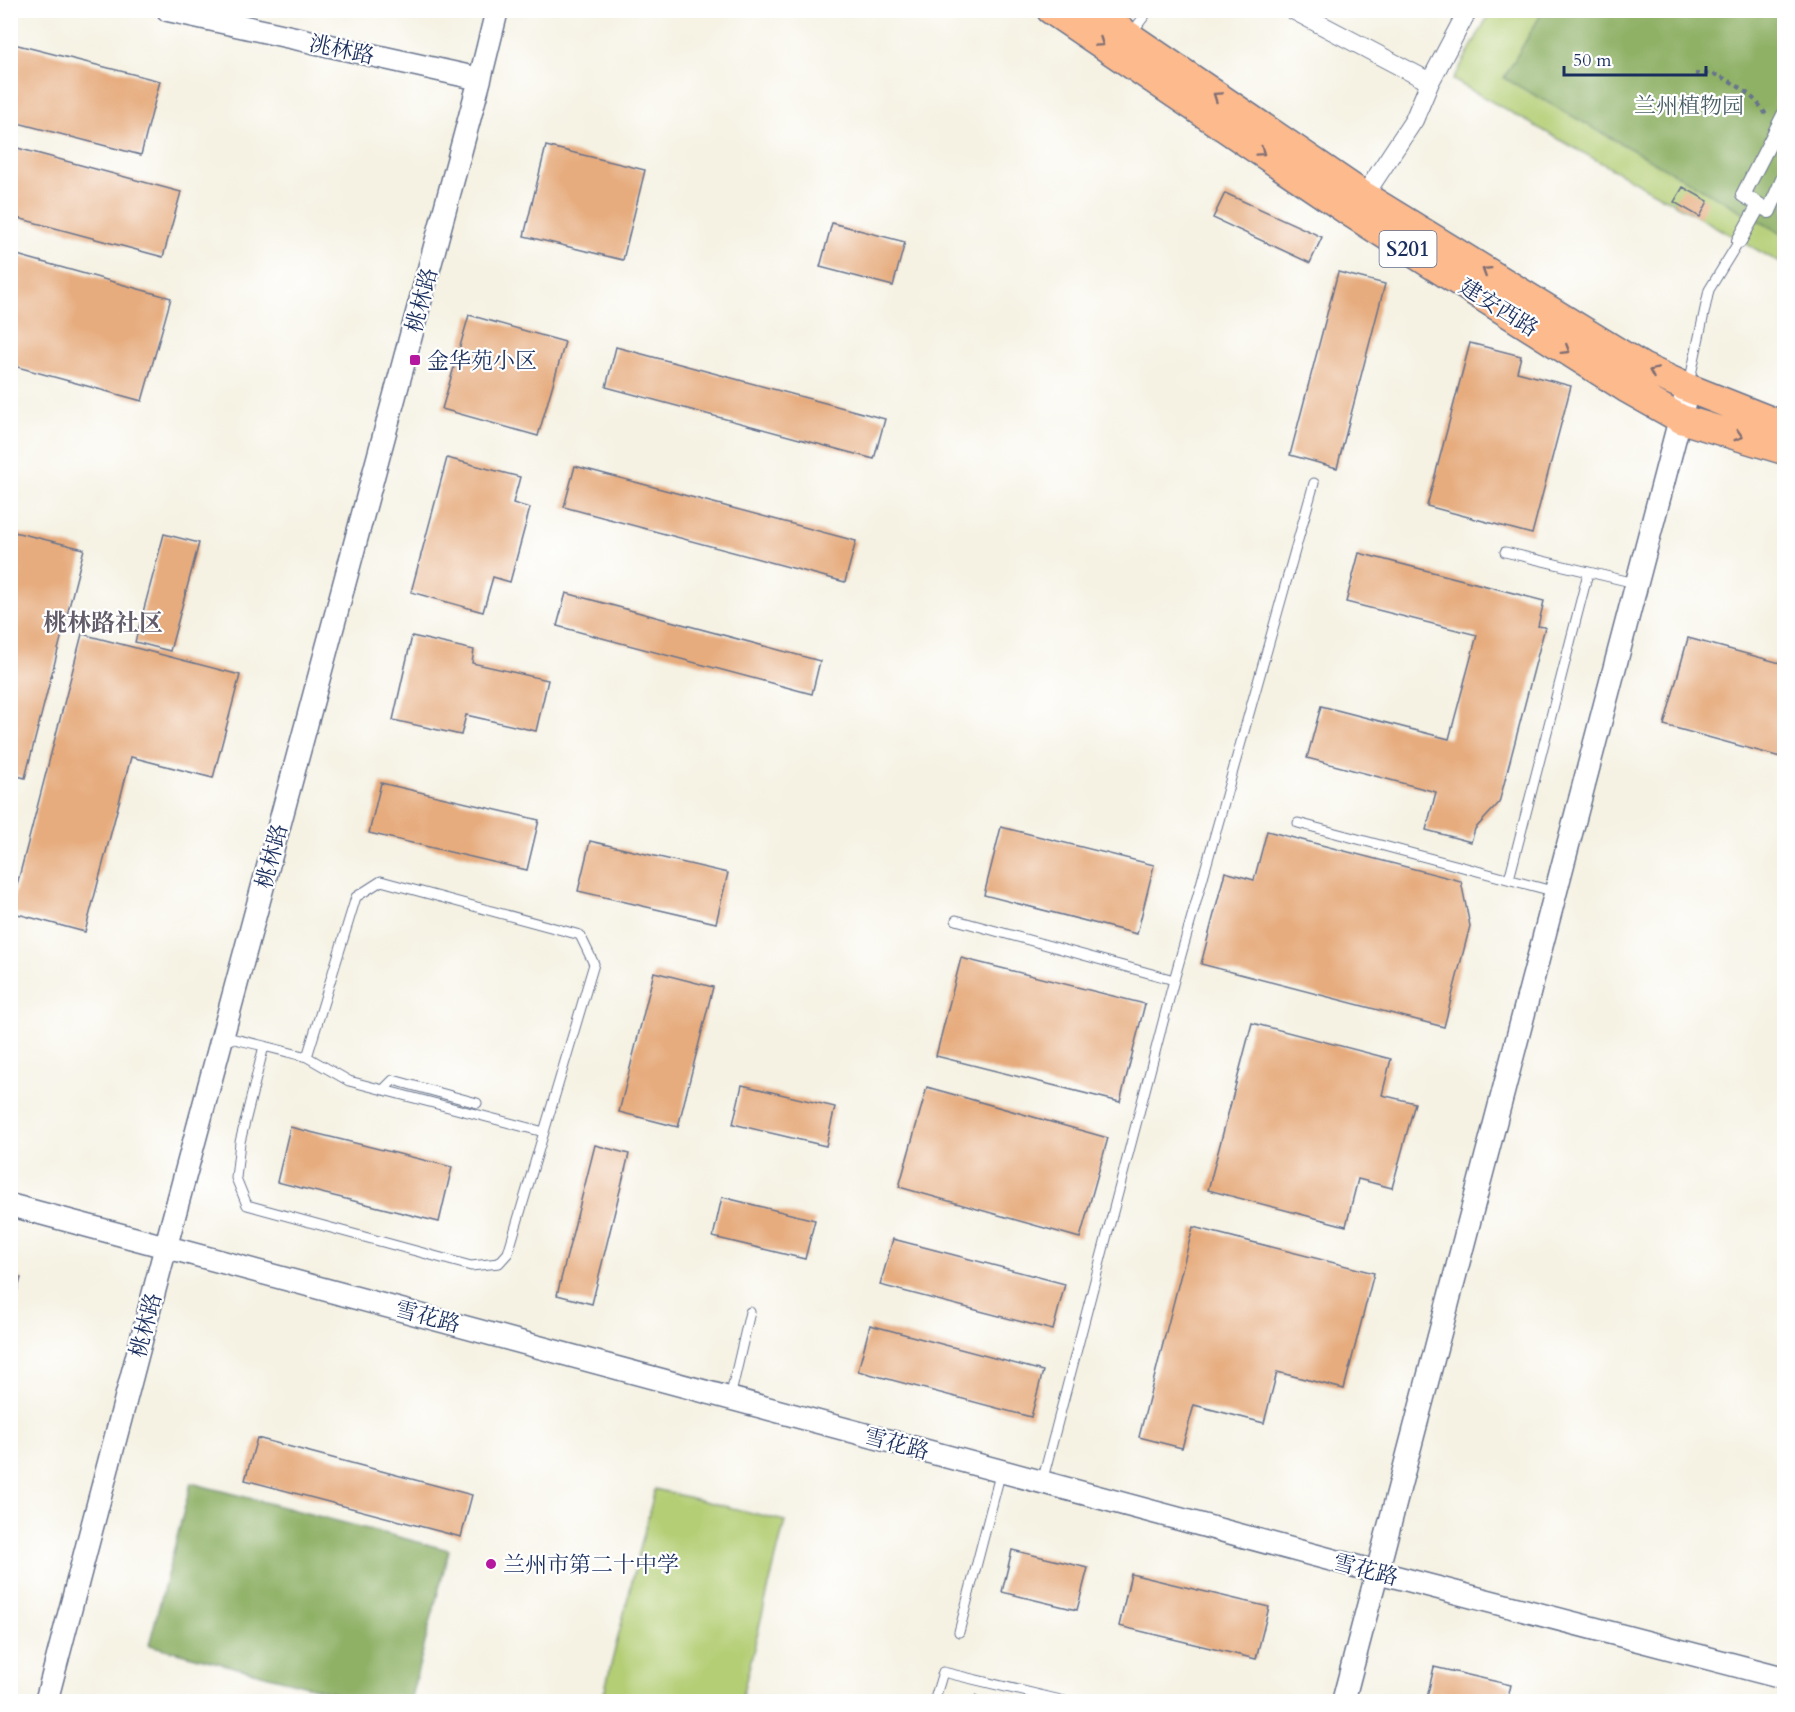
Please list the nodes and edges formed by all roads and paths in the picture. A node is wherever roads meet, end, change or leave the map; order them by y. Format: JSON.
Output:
{"nodes":[{"id":1,"x":168,"y":10,"type":"edge"},
{"id":2,"x":497,"y":10,"type":"edge"},
{"id":3,"x":1051,"y":10,"type":"edge"},
{"id":4,"x":1091,"y":10,"type":"edge"},
{"id":5,"x":1149,"y":10,"type":"edge"},
{"id":6,"x":1293,"y":10,"type":"edge"},
{"id":7,"x":1468,"y":10,"type":"edge"},
{"id":8,"x":1129,"y":36,"type":"junction"},
{"id":9,"x":1695,"y":74,"type":"dead end"},
{"id":10,"x":480,"y":79,"type":"junction"},
{"id":11,"x":1430,"y":82,"type":"junction"},
{"id":12,"x":1785,"y":115,"type":"edge"},
{"id":13,"x":1771,"y":139,"type":"junction"},
{"id":14,"x":1785,"y":177,"type":"edge"},
{"id":15,"x":1358,"y":205,"type":"junction"},
{"id":16,"x":1759,"y":205,"type":"junction"},
{"id":17,"x":1739,"y":241,"type":"joint"},
{"id":18,"x":1688,"y":388,"type":"junction"},
{"id":19,"x":1681,"y":418,"type":"junction"},
{"id":20,"x":1785,"y":426,"type":"edge"},
{"id":21,"x":1785,"y":450,"type":"edge"},
{"id":22,"x":1314,"y":483,"type":"dead end"},
{"id":23,"x":1505,"y":552,"type":"dead end"},
{"id":24,"x":1588,"y":573,"type":"junction"},
{"id":25,"x":1638,"y":584,"type":"junction"},
{"id":26,"x":1298,"y":823,"type":"dead end"},
{"id":27,"x":1509,"y":879,"type":"junction"},
{"id":28,"x":1556,"y":892,"type":"junction"},
{"id":29,"x":956,"y":920,"type":"dead end"},
{"id":30,"x":1174,"y":980,"type":"junction"},
{"id":31,"x":222,"y":1036,"type":"junction"},
{"id":32,"x":264,"y":1046,"type":"junction"},
{"id":33,"x":307,"y":1057,"type":"junction"},
{"id":34,"x":383,"y":1090,"type":"junction"},
{"id":35,"x":477,"y":1104,"type":"dead end"},
{"id":36,"x":544,"y":1132,"type":"junction"},
{"id":37,"x":10,"y":1205,"type":"edge"},
{"id":38,"x":166,"y":1246,"type":"junction"},
{"id":39,"x":750,"y":1312,"type":"dead end"},
{"id":40,"x":730,"y":1398,"type":"junction"},
{"id":41,"x":1001,"y":1471,"type":"junction"},
{"id":42,"x":1042,"y":1482,"type":"junction"},
{"id":43,"x":1377,"y":1572,"type":"junction"},
{"id":44,"x":959,"y":1632,"type":"dead end"},
{"id":45,"x":1785,"y":1678,"type":"edge"},
{"id":46,"x":46,"y":1701,"type":"edge"},
{"id":47,"x":934,"y":1701,"type":"edge"},
{"id":48,"x":1069,"y":1701,"type":"edge"},
{"id":49,"x":1343,"y":1701,"type":"edge"}],
"edges":[{"from":1,"to":10,"type":"street","name":"洮林路"},
{"from":2,"to":10,"type":"street","name":"桃林路"},
{"from":3,"to":15,"type":"main road","name":"建安西路","number":"S201","one_way":true},
{"from":4,"to":8,"type":"main road","name":"建安西路","number":"S201"},
{"from":5,"to":8,"type":"lane"},
{"from":6,"to":11,"type":"street"},
{"from":7,"to":11,"type":"street"},
{"from":15,"to":8,"type":"main road","name":"建安西路","number":"S201","one_way":true},
{"from":9,"to":13,"type":"path"},
{"from":10,"to":31,"type":"street","name":"桃林路"},
{"from":11,"to":15,"type":"street"},
{"from":12,"to":13,"type":"street"},
{"from":13,"to":16,"type":"street"},
{"from":14,"to":16,"type":"street"},
{"from":18,"to":15,"type":"main road","name":"建安西路","number":"S201","one_way":true},
{"from":15,"to":19,"type":"main road","name":"建安西路","number":"S201","one_way":true},
{"from":16,"to":17,"type":"street"},
{"from":17,"to":18,"type":"lane"},
{"from":18,"to":19,"type":"street"},
{"from":18,"to":20,"type":"main road","name":"建安西路","number":"S201"},
{"from":19,"to":21,"type":"main road","name":"建安西路","number":"S201","one_way":true},
{"from":19,"to":25,"type":"street"},
{"from":22,"to":30,"type":"lane"},
{"from":23,"to":24,"type":"lane"},
{"from":24,"to":25,"type":"lane"},
{"from":24,"to":27,"type":"lane"},
{"from":25,"to":28,"type":"street"},
{"from":26,"to":27,"type":"lane"},
{"from":27,"to":28,"type":"lane"},
{"from":28,"to":43,"type":"street"},
{"from":29,"to":30,"type":"lane"},
{"from":30,"to":42,"type":"lane"},
{"from":31,"to":32,"type":"lane"},
{"from":31,"to":38,"type":"street","name":"桃林路"},
{"from":32,"to":33,"type":"lane"},
{"from":32,"to":36,"type":"lane"},
{"from":33,"to":34,"type":"lane"},
{"from":33,"to":36,"type":"lane"},
{"from":34,"to":35,"type":"lane"},
{"from":34,"to":36,"type":"lane"},
{"from":37,"to":38,"type":"street","name":"雪花路"},
{"from":38,"to":40,"type":"street","name":"雪花路"},
{"from":38,"to":46,"type":"street","name":"桃林路"},
{"from":39,"to":40,"type":"lane"},
{"from":40,"to":41,"type":"street","name":"雪花路"},
{"from":41,"to":42,"type":"street","name":"雪花路"},
{"from":41,"to":44,"type":"lane"},
{"from":42,"to":43,"type":"street","name":"雪花路"},
{"from":43,"to":45,"type":"street","name":"雪花路"},
{"from":43,"to":49,"type":"street"},
{"from":47,"to":48,"type":"lane"}]}
